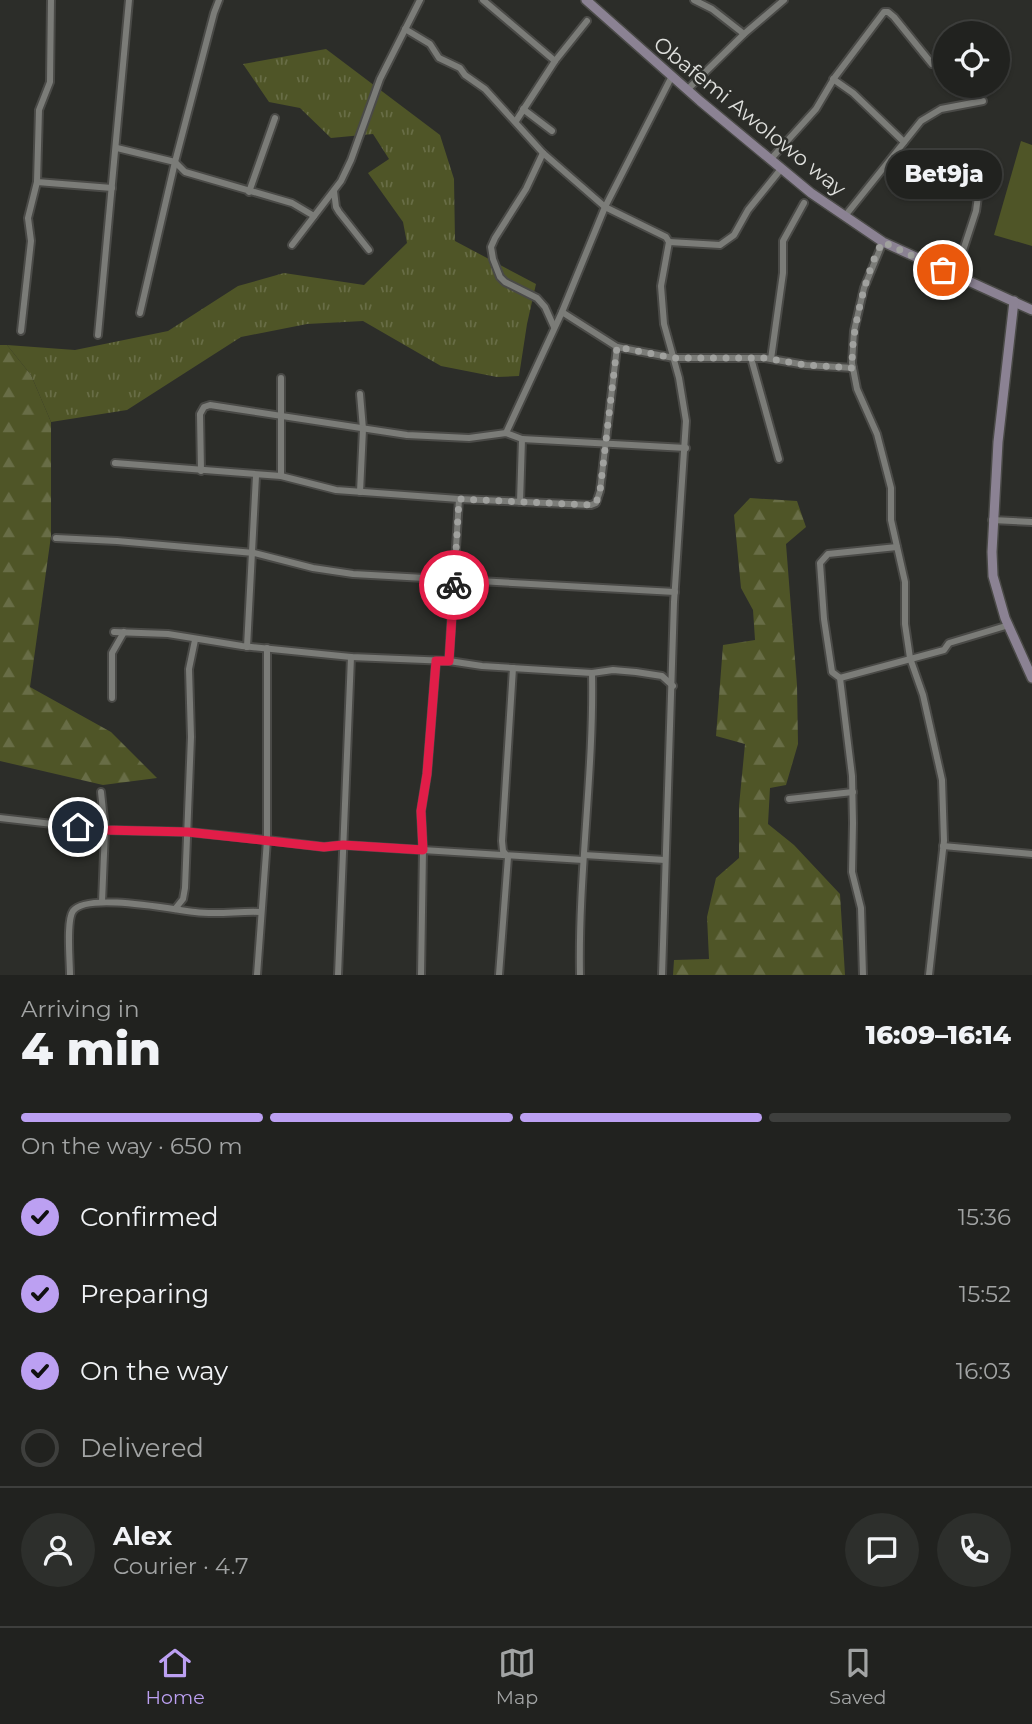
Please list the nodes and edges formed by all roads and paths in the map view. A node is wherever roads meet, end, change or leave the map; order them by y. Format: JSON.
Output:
{"nodes":[{"id":1,"x":51,"y":0,"type":"edge"},
{"id":2,"x":129,"y":0,"type":"edge"},
{"id":3,"x":219,"y":0,"type":"edge"},
{"id":4,"x":420,"y":0,"type":"edge"},
{"id":5,"x":483,"y":0,"type":"edge"},
{"id":6,"x":586,"y":0,"type":"edge"},
{"id":7,"x":694,"y":0,"type":"edge"},
{"id":8,"x":779,"y":1,"type":"edge"},
{"id":9,"x":587,"y":21,"type":"dead end"},
{"id":10,"x":405,"y":29,"type":"junction"},
{"id":11,"x":744,"y":34,"type":"junction"},
{"id":12,"x":555,"y":61,"type":"junction"},
{"id":13,"x":932,"y":64,"type":"dead end"},
{"id":14,"x":672,"y":76,"type":"junction"},
{"id":15,"x":833,"y":79,"type":"junction"},
{"id":16,"x":688,"y":90,"type":"junction"},
{"id":17,"x":983,"y":101,"type":"dead end"},
{"id":18,"x":523,"y":109,"type":"junction"},
{"id":19,"x":275,"y":118,"type":"dead end"},
{"id":20,"x":516,"y":121,"type":"junction"},
{"id":21,"x":552,"y":131,"type":"dead end"},
{"id":22,"x":904,"y":142,"type":"junction"},
{"id":23,"x":117,"y":148,"type":"junction"},
{"id":24,"x":543,"y":153,"type":"junction"},
{"id":25,"x":770,"y":160,"type":"junction"},
{"id":26,"x":983,"y":160,"type":"dead end"},
{"id":27,"x":175,"y":162,"type":"junction"},
{"id":28,"x":781,"y":169,"type":"junction"},
{"id":29,"x":37,"y":181,"type":"junction"},
{"id":30,"x":112,"y":188,"type":"junction"},
{"id":31,"x":249,"y":191,"type":"junction"},
{"id":32,"x":334,"y":191,"type":"junction"},
{"id":33,"x":804,"y":203,"type":"dead end"},
{"id":34,"x":605,"y":207,"type":"junction"},
{"id":35,"x":314,"y":216,"type":"junction"},
{"id":36,"x":845,"y":216,"type":"junction"},
{"id":37,"x":669,"y":242,"type":"junction"},
{"id":38,"x":883,"y":242,"type":"junction"},
{"id":39,"x":292,"y":245,"type":"dead end"},
{"id":40,"x":369,"y":250,"type":"dead end"},
{"id":41,"x":955,"y":275,"type":"junction"},
{"id":42,"x":1014,"y":300,"type":"junction"},
{"id":43,"x":1032,"y":310,"type":"edge"},
{"id":44,"x":562,"y":312,"type":"junction"},
{"id":45,"x":140,"y":313,"type":"dead end"},
{"id":46,"x":554,"y":327,"type":"junction"},
{"id":47,"x":21,"y":331,"type":"dead end"},
{"id":48,"x":98,"y":335,"type":"dead end"},
{"id":49,"x":617,"y":347,"type":"junction"},
{"id":50,"x":674,"y":358,"type":"junction"},
{"id":51,"x":751,"y":358,"type":"junction"},
{"id":52,"x":771,"y":359,"type":"junction"},
{"id":53,"x":853,"y":368,"type":"junction"},
{"id":54,"x":281,"y":378,"type":"dead end"},
{"id":55,"x":360,"y":394,"type":"dead end"},
{"id":56,"x":282,"y":415,"type":"junction"},
{"id":57,"x":363,"y":429,"type":"junction"},
{"id":58,"x":506,"y":433,"type":"junction"},
{"id":59,"x":522,"y":439,"type":"junction"},
{"id":60,"x":604,"y":443,"type":"junction"},
{"id":61,"x":686,"y":448,"type":"junction"},
{"id":62,"x":779,"y":459,"type":"dead end"},
{"id":63,"x":115,"y":463,"type":"dead end"},
{"id":64,"x":201,"y":471,"type":"junction"},
{"id":65,"x":256,"y":476,"type":"junction"},
{"id":66,"x":281,"y":476,"type":"junction"},
{"id":67,"x":360,"y":492,"type":"junction"},
{"id":68,"x":459,"y":499,"type":"junction"},
{"id":69,"x":520,"y":502,"type":"junction"},
{"id":70,"x":992,"y":520,"type":"junction"},
{"id":71,"x":1032,"y":522,"type":"edge"},
{"id":72,"x":56,"y":538,"type":"dead end"},
{"id":73,"x":897,"y":547,"type":"junction"},
{"id":74,"x":254,"y":553,"type":"junction"},
{"id":75,"x":454,"y":579,"type":"junction"},
{"id":76,"x":675,"y":592,"type":"junction"},
{"id":77,"x":1009,"y":625,"type":"junction"},
{"id":78,"x":114,"y":632,"type":"dead end"},
{"id":79,"x":124,"y":632,"type":"junction"},
{"id":80,"x":195,"y":640,"type":"junction"},
{"id":81,"x":247,"y":647,"type":"junction"},
{"id":82,"x":267,"y":648,"type":"junction"},
{"id":83,"x":351,"y":657,"type":"junction"},
{"id":84,"x":910,"y":658,"type":"junction"},
{"id":85,"x":1028,"y":660,"type":"edge"},
{"id":86,"x":436,"y":661,"type":"junction"},
{"id":87,"x":449,"y":661,"type":"junction"},
{"id":88,"x":513,"y":668,"type":"junction"},
{"id":89,"x":592,"y":673,"type":"junction"},
{"id":90,"x":840,"y":678,"type":"junction"},
{"id":91,"x":1032,"y":678,"type":"edge"},
{"id":92,"x":673,"y":686,"type":"junction"},
{"id":93,"x":112,"y":698,"type":"dead end"},
{"id":94,"x":101,"y":792,"type":"dead end"},
{"id":95,"x":853,"y":792,"type":"junction"},
{"id":96,"x":789,"y":799,"type":"dead end"},
{"id":97,"x":0,"y":818,"type":"edge"},
{"id":98,"x":104,"y":830,"type":"junction"},
{"id":99,"x":188,"y":832,"type":"junction"},
{"id":100,"x":267,"y":840,"type":"junction"},
{"id":101,"x":343,"y":845,"type":"junction"},
{"id":102,"x":943,"y":846,"type":"junction"},
{"id":103,"x":423,"y":850,"type":"junction"},
{"id":104,"x":1032,"y":854,"type":"edge"},
{"id":105,"x":508,"y":857,"type":"junction"},
{"id":106,"x":583,"y":858,"type":"junction"},
{"id":107,"x":665,"y":860,"type":"junction"},
{"id":108,"x":102,"y":902,"type":"junction"},
{"id":109,"x":175,"y":909,"type":"junction"},
{"id":110,"x":260,"y":912,"type":"junction"},
{"id":111,"x":69,"y":975,"type":"edge"},
{"id":112,"x":257,"y":975,"type":"edge"},
{"id":113,"x":338,"y":975,"type":"edge"},
{"id":114,"x":421,"y":975,"type":"edge"},
{"id":115,"x":499,"y":975,"type":"edge"},
{"id":116,"x":580,"y":975,"type":"edge"},
{"id":117,"x":662,"y":975,"type":"edge"},
{"id":118,"x":863,"y":975,"type":"edge"},
{"id":119,"x":929,"y":975,"type":"edge"}],
"edges":[{"from":1,"to":29,"type":"street"},
{"from":2,"to":23,"type":"street"},
{"from":3,"to":27,"type":"street"},
{"from":4,"to":10,"type":"street"},
{"from":5,"to":12,"type":"street"},
{"from":6,"to":14,"type":"main road","name":"Obafemi Awolowo way"},
{"from":7,"to":11,"type":"street"},
{"from":8,"to":11,"type":"street"},
{"from":9,"to":12,"type":"street"},
{"from":10,"to":20,"type":"street"},
{"from":10,"to":32,"type":"street"},
{"from":11,"to":16,"type":"street"},
{"from":12,"to":18,"type":"street"},
{"from":13,"to":15,"type":"street"},
{"from":14,"to":16,"type":"main road","name":"Obafemi Awolowo way"},
{"from":14,"to":34,"type":"street"},
{"from":15,"to":22,"type":"street"},
{"from":15,"to":25,"type":"street"},
{"from":16,"to":25,"type":"main road","name":"Obafemi Awolowo way"},
{"from":17,"to":22,"type":"street"},
{"from":18,"to":20,"type":"street"},
{"from":18,"to":21,"type":"street"},
{"from":19,"to":31,"type":"street"},
{"from":20,"to":24,"type":"street"},
{"from":22,"to":36,"type":"street"},
{"from":23,"to":27,"type":"street"},
{"from":23,"to":30,"type":"street"},
{"from":24,"to":34,"type":"street"},
{"from":24,"to":46,"type":"street"},
{"from":25,"to":28,"type":"main road","name":"Obafemi Awolowo way"},
{"from":26,"to":41,"type":"street"},
{"from":27,"to":31,"type":"street"},
{"from":27,"to":45,"type":"street"},
{"from":28,"to":36,"type":"main road","name":"Obafemi Awolowo way"},
{"from":28,"to":37,"type":"street"},
{"from":29,"to":30,"type":"street"},
{"from":29,"to":47,"type":"street"},
{"from":30,"to":48,"type":"street"},
{"from":31,"to":35,"type":"street"},
{"from":32,"to":35,"type":"street"},
{"from":32,"to":40,"type":"street"},
{"from":33,"to":52,"type":"street"},
{"from":34,"to":37,"type":"street"},
{"from":34,"to":44,"type":"street"},
{"from":35,"to":39,"type":"street"},
{"from":36,"to":38,"type":"main road","name":"Obafemi Awolowo way"},
{"from":37,"to":50,"type":"street"},
{"from":38,"to":41,"type":"main road","name":"Obafemi Awolowo way"},
{"from":38,"to":53,"type":"street"},
{"from":41,"to":42,"type":"main road","name":"Obafemi Awolowo way"},
{"from":42,"to":43,"type":"main road","name":"Obafemi Awolowo way"},
{"from":42,"to":70,"type":"main road"},
{"from":44,"to":46,"type":"street"},
{"from":44,"to":49,"type":"street"},
{"from":46,"to":58,"type":"street"},
{"from":49,"to":50,"type":"street"},
{"from":49,"to":60,"type":"street"},
{"from":50,"to":51,"type":"street"},
{"from":50,"to":61,"type":"street"},
{"from":51,"to":52,"type":"street"},
{"from":51,"to":62,"type":"street"},
{"from":52,"to":53,"type":"street"},
{"from":53,"to":73,"type":"street"},
{"from":54,"to":56,"type":"street"},
{"from":55,"to":57,"type":"street"},
{"from":56,"to":57,"type":"street"},
{"from":56,"to":64,"type":"street"},
{"from":56,"to":66,"type":"street"},
{"from":57,"to":58,"type":"street"},
{"from":57,"to":67,"type":"street"},
{"from":58,"to":59,"type":"street"},
{"from":59,"to":60,"type":"street"},
{"from":59,"to":69,"type":"street"},
{"from":60,"to":61,"type":"street"},
{"from":60,"to":69,"type":"street"},
{"from":61,"to":76,"type":"street"},
{"from":63,"to":64,"type":"street"},
{"from":64,"to":65,"type":"street"},
{"from":65,"to":66,"type":"street"},
{"from":65,"to":74,"type":"street"},
{"from":66,"to":67,"type":"street"},
{"from":67,"to":68,"type":"street"},
{"from":68,"to":69,"type":"street"},
{"from":68,"to":75,"type":"street"},
{"from":70,"to":71,"type":"street"},
{"from":70,"to":77,"type":"main road"},
{"from":72,"to":74,"type":"street"},
{"from":73,"to":84,"type":"street"},
{"from":73,"to":90,"type":"street"},
{"from":74,"to":75,"type":"street"},
{"from":74,"to":81,"type":"street"},
{"from":75,"to":76,"type":"street"},
{"from":75,"to":87,"type":"street"},
{"from":76,"to":92,"type":"street"},
{"from":77,"to":84,"type":"street"},
{"from":77,"to":85,"type":"main road"},
{"from":78,"to":79,"type":"street"},
{"from":79,"to":80,"type":"street"},
{"from":79,"to":93,"type":"street"},
{"from":80,"to":81,"type":"street"},
{"from":80,"to":99,"type":"street"},
{"from":81,"to":82,"type":"street"},
{"from":82,"to":83,"type":"street"},
{"from":82,"to":100,"type":"street"},
{"from":83,"to":86,"type":"street"},
{"from":83,"to":101,"type":"street"},
{"from":84,"to":90,"type":"street"},
{"from":84,"to":102,"type":"street"},
{"from":85,"to":91,"type":"main road"},
{"from":86,"to":87,"type":"street"},
{"from":86,"to":103,"type":"street"},
{"from":87,"to":88,"type":"street"},
{"from":88,"to":89,"type":"street"},
{"from":88,"to":105,"type":"street"},
{"from":89,"to":92,"type":"street"},
{"from":89,"to":106,"type":"street"},
{"from":90,"to":95,"type":"street"},
{"from":92,"to":107,"type":"street"},
{"from":94,"to":98,"type":"street"},
{"from":95,"to":96,"type":"street"},
{"from":95,"to":118,"type":"street"},
{"from":97,"to":98,"type":"street"},
{"from":98,"to":99,"type":"street"},
{"from":98,"to":108,"type":"street"},
{"from":99,"to":100,"type":"street"},
{"from":99,"to":109,"type":"street"},
{"from":100,"to":101,"type":"street"},
{"from":100,"to":110,"type":"street"},
{"from":101,"to":103,"type":"street"},
{"from":101,"to":113,"type":"street"},
{"from":102,"to":104,"type":"street"},
{"from":102,"to":119,"type":"street"},
{"from":103,"to":105,"type":"street"},
{"from":103,"to":114,"type":"street"},
{"from":105,"to":106,"type":"street"},
{"from":105,"to":115,"type":"street"},
{"from":106,"to":107,"type":"street"},
{"from":106,"to":116,"type":"street"},
{"from":107,"to":117,"type":"street"},
{"from":108,"to":109,"type":"street"},
{"from":108,"to":111,"type":"street"},
{"from":109,"to":110,"type":"street"},
{"from":110,"to":112,"type":"street"}]}
